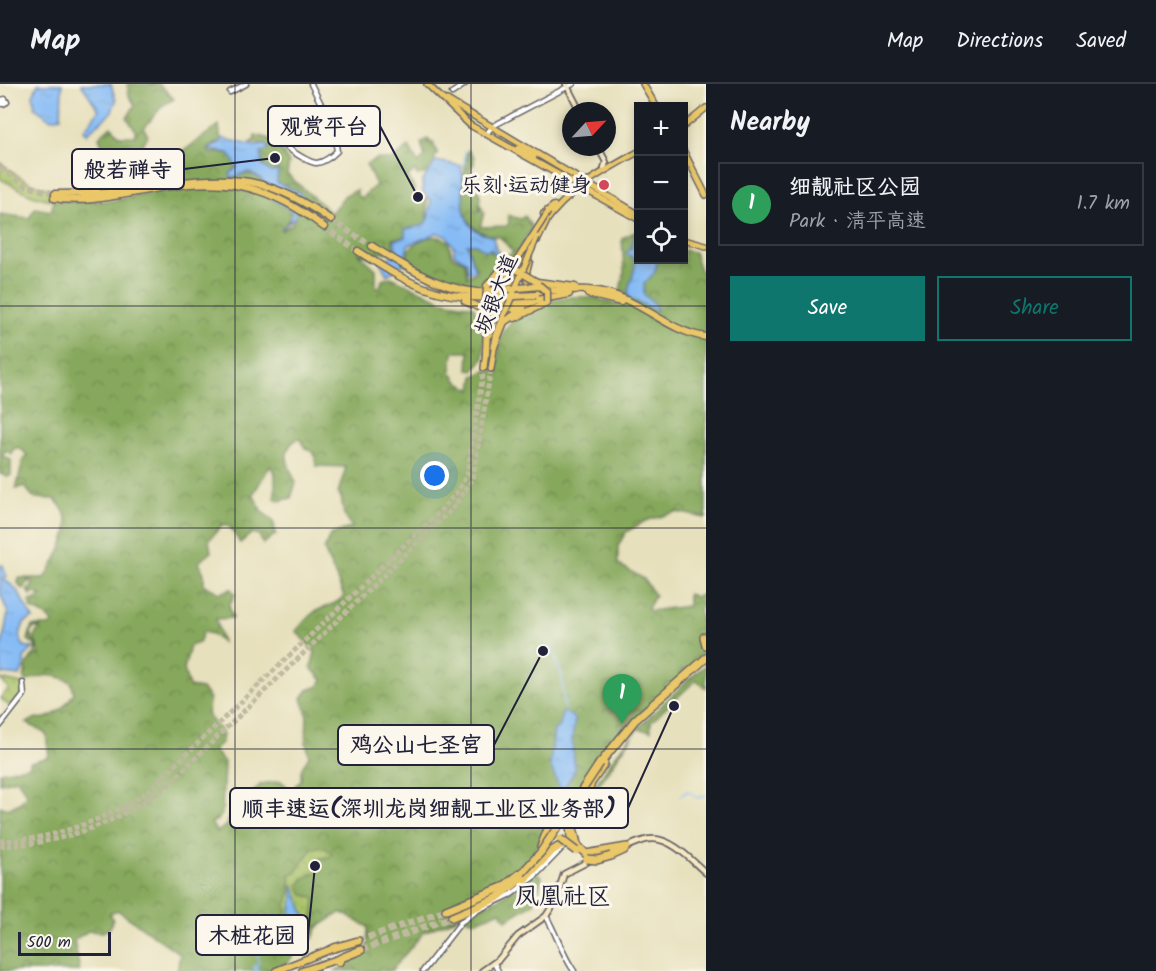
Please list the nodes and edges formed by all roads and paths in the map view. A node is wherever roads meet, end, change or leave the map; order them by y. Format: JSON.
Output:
{"nodes":[{"id":1,"x":246,"y":84,"type":"edge"},
{"id":2,"x":310,"y":84,"type":"edge"},
{"id":3,"x":429,"y":84,"type":"edge"},
{"id":4,"x":465,"y":84,"type":"edge"},
{"id":5,"x":644,"y":84,"type":"edge"},
{"id":6,"x":569,"y":85,"type":"edge"},
{"id":7,"x":230,"y":92,"type":"dead end"},
{"id":8,"x":452,"y":93,"type":"dead end"},
{"id":9,"x":577,"y":102,"type":"edge"},
{"id":10,"x":655,"y":102,"type":"edge"},
{"id":11,"x":706,"y":106,"type":"edge"},
{"id":12,"x":688,"y":118,"type":"edge"},
{"id":13,"x":688,"y":122,"type":"edge"},
{"id":14,"x":487,"y":130,"type":"junction"},
{"id":15,"x":517,"y":149,"type":"tunnel mouth"},
{"id":16,"x":634,"y":152,"type":"edge"},
{"id":17,"x":634,"y":153,"type":"edge"},
{"id":18,"x":528,"y":155,"type":"junction"},
{"id":19,"x":603,"y":156,"type":"edge"},
{"id":20,"x":604,"y":156,"type":"edge"},
{"id":21,"x":686,"y":156,"type":"edge"},
{"id":22,"x":613,"y":163,"type":"junction"},
{"id":23,"x":604,"y":168,"type":"junction"},
{"id":24,"x":552,"y":171,"type":"junction"},
{"id":25,"x":564,"y":171,"type":"junction"},
{"id":26,"x":216,"y":181,"type":"junction"},
{"id":27,"x":180,"y":182,"type":"junction"},
{"id":28,"x":580,"y":183,"type":"junction"},
{"id":29,"x":255,"y":185,"type":"junction"},
{"id":30,"x":107,"y":192,"type":"junction"},
{"id":31,"x":84,"y":195,"type":"junction"},
{"id":32,"x":706,"y":196,"type":"edge"},
{"id":33,"x":554,"y":206,"type":"junction"},
{"id":34,"x":634,"y":214,"type":"edge"},
{"id":35,"x":331,"y":220,"type":"tunnel mouth"},
{"id":36,"x":546,"y":222,"type":"junction"},
{"id":37,"x":324,"y":227,"type":"tunnel mouth"},
{"id":38,"x":688,"y":239,"type":"edge"},
{"id":39,"x":706,"y":244,"type":"edge"},
{"id":40,"x":372,"y":246,"type":"tunnel mouth"},
{"id":41,"x":358,"y":251,"type":"tunnel mouth"},
{"id":42,"x":527,"y":252,"type":"junction"},
{"id":43,"x":529,"y":260,"type":"junction"},
{"id":44,"x":441,"y":285,"type":"junction"},
{"id":45,"x":579,"y":287,"type":"junction"},
{"id":46,"x":421,"y":288,"type":"junction"},
{"id":47,"x":487,"y":291,"type":"junction"},
{"id":48,"x":536,"y":293,"type":"junction"},
{"id":49,"x":602,"y":293,"type":"junction"},
{"id":50,"x":569,"y":294,"type":"junction"},
{"id":51,"x":497,"y":296,"type":"junction"},
{"id":52,"x":546,"y":300,"type":"junction"},
{"id":53,"x":524,"y":302,"type":"junction"},
{"id":54,"x":510,"y":309,"type":"junction"},
{"id":55,"x":487,"y":326,"type":"junction"},
{"id":56,"x":703,"y":338,"type":"edge"},
{"id":57,"x":494,"y":347,"type":"junction"},
{"id":58,"x":486,"y":354,"type":"junction"},
{"id":59,"x":706,"y":653,"type":"edge"},
{"id":60,"x":706,"y":660,"type":"edge"},
{"id":61,"x":23,"y":683,"type":"dead end"},
{"id":62,"x":664,"y":695,"type":"junction"},
{"id":63,"x":0,"y":726,"type":"edge"},
{"id":64,"x":601,"y":765,"type":"junction"},
{"id":65,"x":587,"y":800,"type":"dead end"},
{"id":66,"x":566,"y":818,"type":"junction"},
{"id":67,"x":560,"y":838,"type":"junction"},
{"id":68,"x":626,"y":848,"type":"junction"},
{"id":69,"x":578,"y":850,"type":"junction"},
{"id":70,"x":525,"y":873,"type":"junction"},
{"id":71,"x":706,"y":873,"type":"edge"},
{"id":72,"x":507,"y":892,"type":"junction"},
{"id":73,"x":496,"y":894,"type":"junction"},
{"id":74,"x":471,"y":905,"type":"junction"},
{"id":75,"x":446,"y":910,"type":"tunnel mouth"},
{"id":76,"x":452,"y":917,"type":"tunnel mouth"},
{"id":77,"x":547,"y":917,"type":"junction"},
{"id":78,"x":358,"y":941,"type":"tunnel mouth"},
{"id":79,"x":334,"y":948,"type":"joint"},
{"id":80,"x":361,"y":950,"type":"tunnel mouth"},
{"id":81,"x":338,"y":960,"type":"joint"},
{"id":82,"x":495,"y":964,"type":"junction"},
{"id":83,"x":278,"y":970,"type":"edge"},
{"id":84,"x":302,"y":971,"type":"edge"},
{"id":85,"x":423,"y":971,"type":"edge"},
{"id":86,"x":484,"y":971,"type":"edge"},
{"id":87,"x":498,"y":971,"type":"edge"},
{"id":88,"x":574,"y":971,"type":"edge"}],
"edges":[{"from":1,"to":7,"type":"street"},
{"from":2,"to":2,"type":"street"},
{"from":3,"to":14,"type":"main road"},
{"from":4,"to":8,"type":"street"},
{"from":5,"to":10,"type":"main road"},
{"from":6,"to":9,"type":"main road"},
{"from":6,"to":14,"type":"street"},
{"from":11,"to":12,"type":"main road"},
{"from":11,"to":13,"type":"main road"},
{"from":14,"to":24,"type":"main road"},
{"from":14,"to":25,"type":"main road"},
{"from":15,"to":18,"type":"main road"},
{"from":16,"to":22,"type":"main road"},
{"from":17,"to":28,"type":"main road"},
{"from":18,"to":24,"type":"main road"},
{"from":18,"to":25,"type":"main road"},
{"from":18,"to":28,"type":"main road"},
{"from":19,"to":23,"type":"main road"},
{"from":20,"to":22,"type":"main road"},
{"from":21,"to":32,"type":"main road"},
{"from":22,"to":23,"type":"main road"},
{"from":23,"to":28,"type":"main road"},
{"from":24,"to":28,"type":"main road"},
{"from":25,"to":28,"type":"main road"},
{"from":26,"to":27,"type":"highway"},
{"from":26,"to":29,"type":"highway"},
{"from":26,"to":31,"type":"highway"},
{"from":27,"to":30,"type":"highway"},
{"from":27,"to":30,"type":"highway"},
{"from":28,"to":33,"type":"main road","name":"坂银大道"},
{"from":28,"to":34,"type":"main road"},
{"from":28,"to":36,"type":"main road","name":"坂银大道"},
{"from":29,"to":35,"type":"highway"},
{"from":29,"to":37,"type":"highway"},
{"from":30,"to":31,"type":"highway"},
{"from":30,"to":31,"type":"highway"},
{"from":33,"to":42,"type":"highway"},
{"from":33,"to":58,"type":"main road","name":"坂银大道","bridge":true},
{"from":36,"to":43,"type":"highway"},
{"from":36,"to":57,"type":"main road","name":"坂银大道","bridge":true},
{"from":38,"to":39,"type":"main road"},
{"from":40,"to":44,"type":"highway"},
{"from":41,"to":46,"type":"highway"},
{"from":42,"to":47,"type":"highway"},
{"from":42,"to":54,"type":"highway"},
{"from":43,"to":45,"type":"highway"},
{"from":43,"to":53,"type":"highway"},
{"from":44,"to":47,"type":"highway"},
{"from":44,"to":51,"type":"highway"},
{"from":45,"to":49,"type":"highway"},
{"from":45,"to":55,"type":"highway","bridge":true},
{"from":46,"to":51,"type":"highway"},
{"from":46,"to":55,"type":"highway"},
{"from":47,"to":52,"type":"highway","bridge":true},
{"from":48,"to":49,"type":"highway"},
{"from":48,"to":50,"type":"highway"},
{"from":48,"to":51,"type":"highway","bridge":true},
{"from":49,"to":50,"type":"highway"},
{"from":49,"to":56,"type":"highway"},
{"from":50,"to":52,"type":"highway"},
{"from":51,"to":53,"type":"highway","bridge":true},
{"from":52,"to":54,"type":"highway"},
{"from":52,"to":57,"type":"highway"},
{"from":53,"to":54,"type":"highway"},
{"from":55,"to":58,"type":"highway"},
{"from":57,"to":58,"type":"main road","name":"坂银大道"},
{"from":59,"to":62,"type":"highway"},
{"from":60,"to":62,"type":"highway"},
{"from":60,"to":64,"type":"highway"},
{"from":61,"to":63,"type":"street"},
{"from":62,"to":64,"type":"highway"},
{"from":64,"to":66,"type":"highway","bridge":true},
{"from":64,"to":66,"type":"highway","bridge":true},
{"from":64,"to":70,"type":"highway","bridge":true},
{"from":64,"to":70,"type":"highway","bridge":true},
{"from":65,"to":66,"type":"street"},
{"from":66,"to":67,"type":"highway"},
{"from":66,"to":69,"type":"highway"},
{"from":66,"to":70,"type":"highway"},
{"from":67,"to":69,"type":"highway","bridge":true},
{"from":67,"to":72,"type":"highway"},
{"from":67,"to":85,"type":"street"},
{"from":68,"to":69,"type":"highway"},
{"from":68,"to":69,"type":"highway","bridge":true},
{"from":68,"to":71,"type":"main road"},
{"from":68,"to":77,"type":"main road"},
{"from":70,"to":72,"type":"highway"},
{"from":70,"to":73,"type":"highway"},
{"from":72,"to":73,"type":"highway"},
{"from":73,"to":74,"type":"highway"},
{"from":74,"to":75,"type":"highway"},
{"from":74,"to":76,"type":"highway"},
{"from":77,"to":82,"type":"main road"},
{"from":77,"to":88,"type":"street"},
{"from":78,"to":79,"type":"highway"},
{"from":79,"to":83,"type":"highway"},
{"from":80,"to":81,"type":"highway"},
{"from":81,"to":84,"type":"highway"},
{"from":82,"to":86,"type":"main road"},
{"from":82,"to":87,"type":"street"}]}
